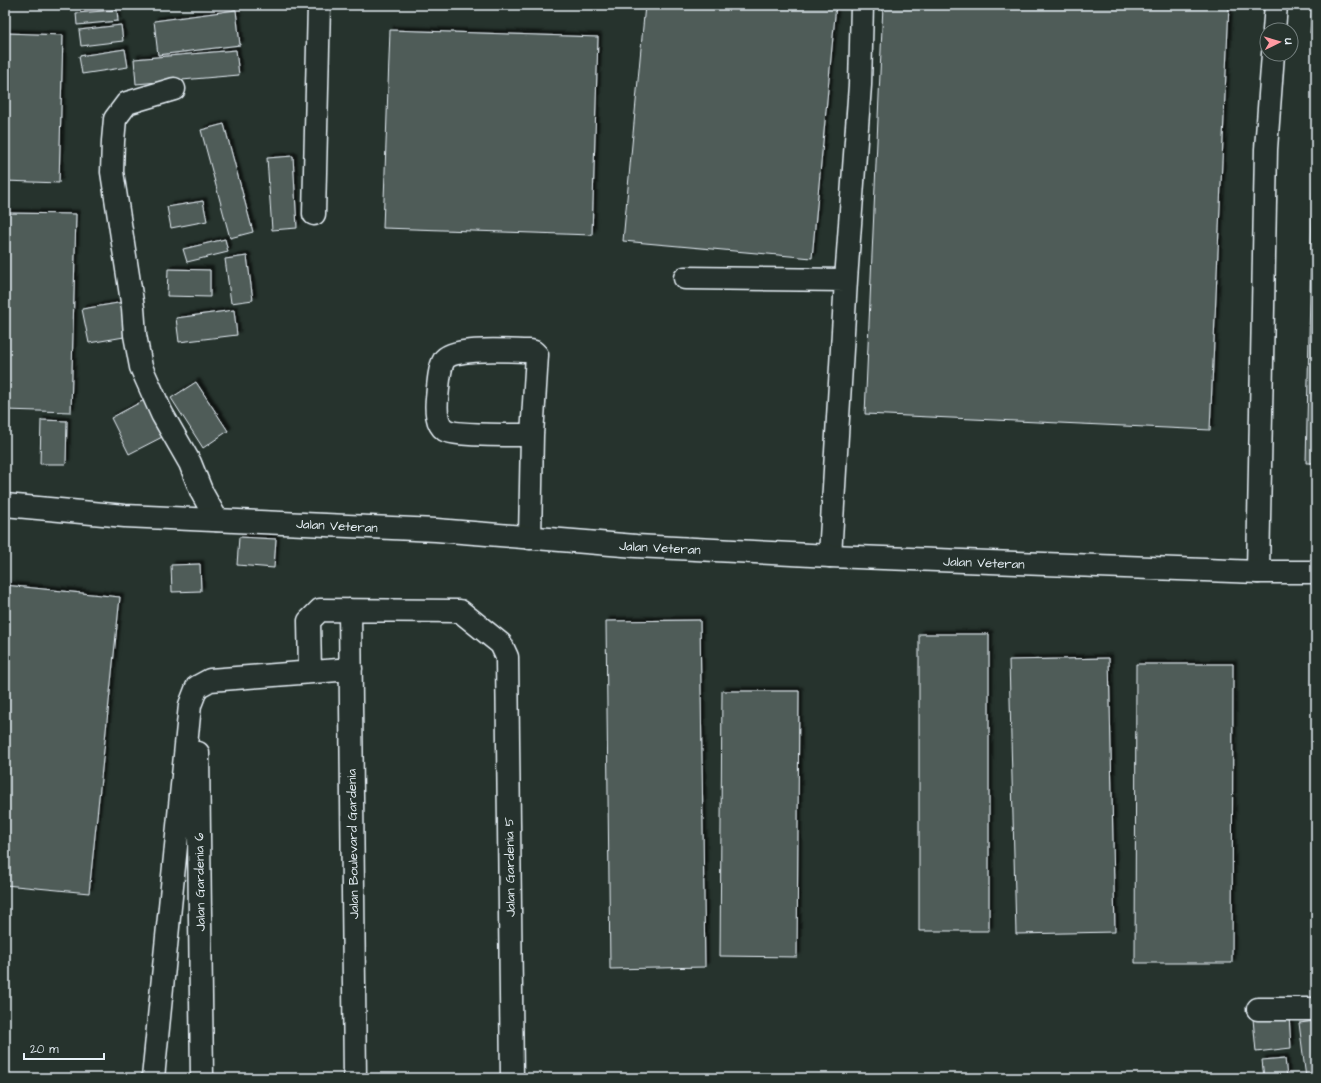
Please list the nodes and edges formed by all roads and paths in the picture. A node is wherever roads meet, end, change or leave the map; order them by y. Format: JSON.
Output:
{"nodes":[{"id":1,"x":319,"y":5,"type":"edge"},
{"id":2,"x":862,"y":5,"type":"edge"},
{"id":3,"x":1276,"y":5,"type":"edge"},
{"id":4,"x":1275,"y":22,"type":"edge"},
{"id":5,"x":1272,"y":62,"type":"edge"},
{"id":6,"x":174,"y":89,"type":"dead end"},
{"id":7,"x":314,"y":214,"type":"dead end"},
{"id":8,"x":685,"y":278,"type":"dead end"},
{"id":9,"x":846,"y":280,"type":"junction"},
{"id":10,"x":532,"y":435,"type":"junction"},
{"id":11,"x":5,"y":505,"type":"edge"},
{"id":12,"x":217,"y":520,"type":"junction"},
{"id":13,"x":530,"y":538,"type":"junction"},
{"id":14,"x":830,"y":556,"type":"junction"},
{"id":15,"x":1258,"y":572,"type":"junction"},
{"id":16,"x":1316,"y":572,"type":"edge"},
{"id":17,"x":350,"y":610,"type":"junction"},
{"id":18,"x":350,"y":669,"type":"junction"},
{"id":19,"x":310,"y":672,"type":"junction"},
{"id":20,"x":197,"y":687,"type":"junction"},
{"id":21,"x":1258,"y":1009,"type":"dead end"},
{"id":22,"x":1316,"y":1009,"type":"edge"},
{"id":23,"x":153,"y":1078,"type":"edge"},
{"id":24,"x":202,"y":1078,"type":"edge"},
{"id":25,"x":355,"y":1078,"type":"edge"},
{"id":26,"x":512,"y":1078,"type":"edge"}],
"edges":[{"from":1,"to":7,"type":"street"},
{"from":2,"to":9,"type":"street"},
{"from":3,"to":4,"type":"street"},
{"from":5,"to":15,"type":"street"},
{"from":6,"to":12,"type":"street"},
{"from":8,"to":9,"type":"street"},
{"from":9,"to":14,"type":"street"},
{"from":10,"to":10,"type":"street"},
{"from":10,"to":13,"type":"street"},
{"from":11,"to":12,"type":"street","name":"Jalan Veteran"},
{"from":12,"to":13,"type":"street","name":"Jalan Veteran"},
{"from":13,"to":14,"type":"street","name":"Jalan Veteran"},
{"from":14,"to":15,"type":"street","name":"Jalan Veteran"},
{"from":15,"to":16,"type":"street","name":"Jalan Veteran"},
{"from":17,"to":18,"type":"street","name":"Jalan Boulevard Gardenia"},
{"from":17,"to":19,"type":"street"},
{"from":17,"to":26,"type":"street","name":"Jalan Gardenia 5"},
{"from":18,"to":19,"type":"street"},
{"from":18,"to":25,"type":"street","name":"Jalan Boulevard Gardenia"},
{"from":19,"to":20,"type":"street"},
{"from":20,"to":23,"type":"street"},
{"from":20,"to":24,"type":"street","name":"Jalan Gardenia 6"},
{"from":21,"to":22,"type":"street"}]}
